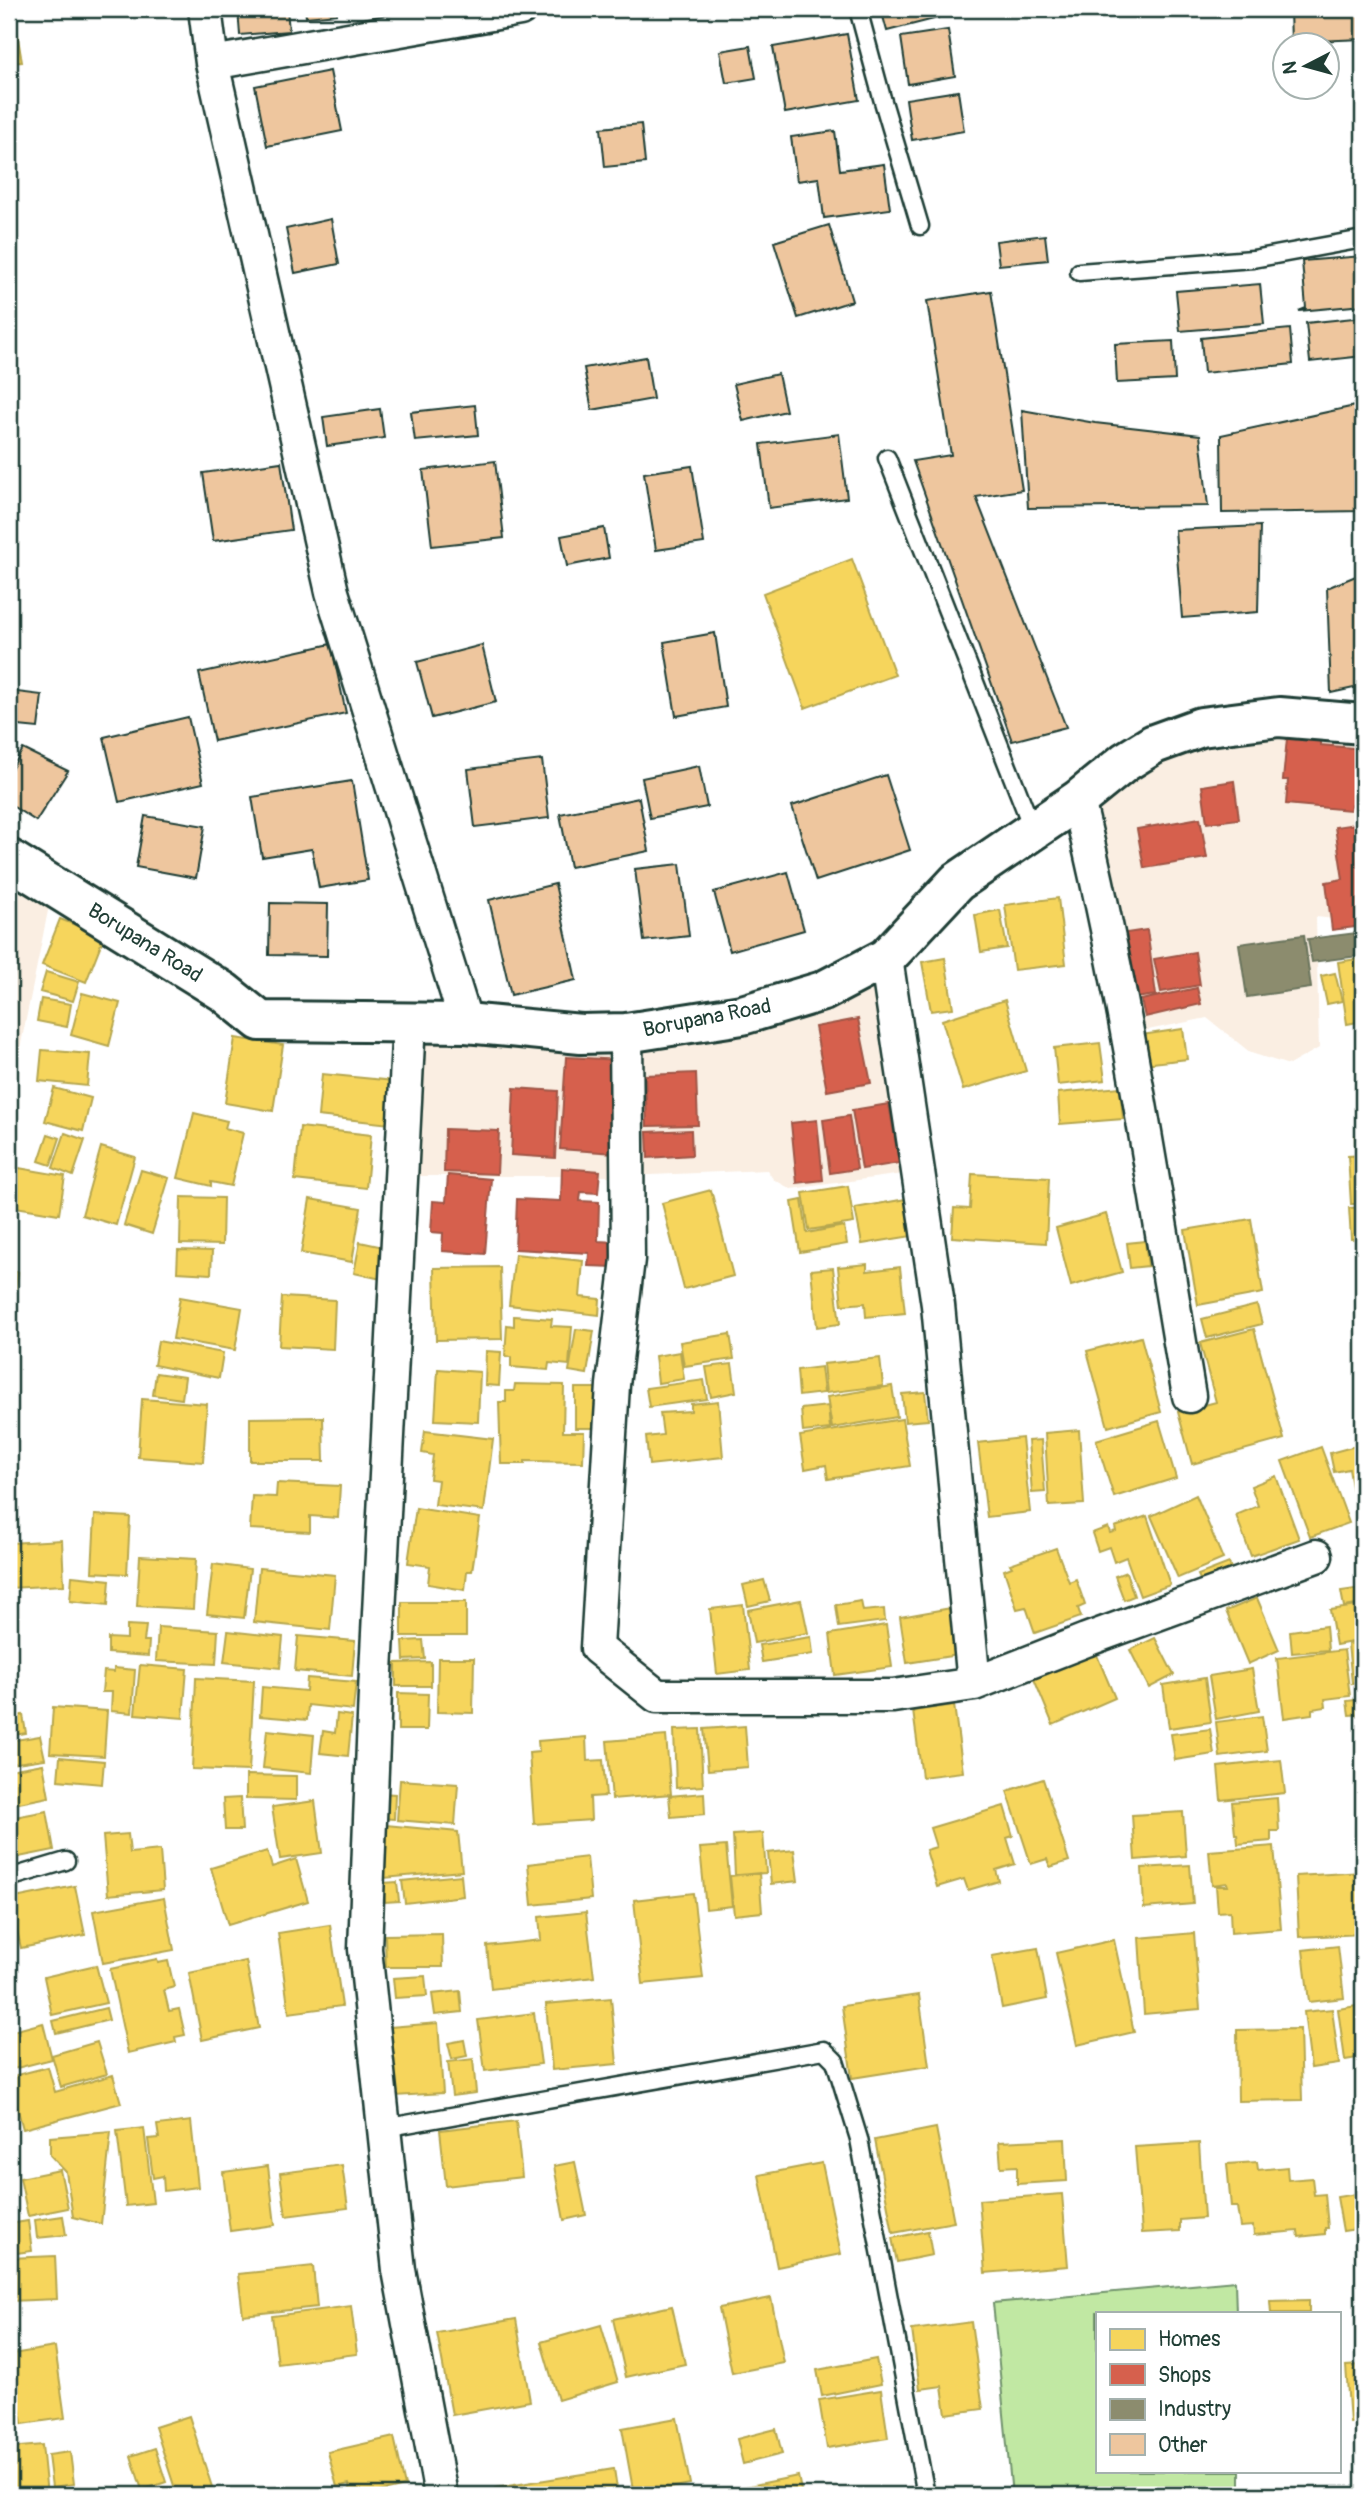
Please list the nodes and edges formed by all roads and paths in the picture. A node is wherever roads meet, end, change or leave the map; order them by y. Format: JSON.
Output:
{"nodes":[{"id":1,"x":205,"y":9,"type":"edge"},
{"id":2,"x":520,"y":9,"type":"edge"},
{"id":3,"x":858,"y":9,"type":"edge"},
{"id":4,"x":212,"y":63,"type":"junction"},
{"id":5,"x":920,"y":226,"type":"dead end"},
{"id":6,"x":1363,"y":239,"type":"edge"},
{"id":7,"x":1079,"y":272,"type":"dead end"},
{"id":8,"x":887,"y":458,"type":"dead end"},
{"id":9,"x":1363,"y":724,"type":"edge"},
{"id":10,"x":1078,"y":800,"type":"junction"},
{"id":11,"x":1034,"y":830,"type":"junction"},
{"id":12,"x":9,"y":859,"type":"edge"},
{"id":13,"x":886,"y":958,"type":"junction"},
{"id":14,"x":409,"y":1022,"type":"junction"},
{"id":15,"x":466,"y":1023,"type":"junction"},
{"id":16,"x":626,"y":1033,"type":"junction"},
{"id":17,"x":1189,"y":1396,"type":"dead end"},
{"id":18,"x":1316,"y":1556,"type":"dead end"},
{"id":19,"x":974,"y":1684,"type":"junction"},
{"id":20,"x":66,"y":1861,"type":"dead end"},
{"id":21,"x":9,"y":1878,"type":"edge"},
{"id":22,"x":384,"y":2128,"type":"junction"},
{"id":23,"x":441,"y":2495,"type":"edge"},
{"id":24,"x":926,"y":2495,"type":"edge"}],
"edges":[{"from":1,"to":4,"type":"street"},
{"from":2,"to":4,"type":"street"},
{"from":3,"to":5,"type":"lane"},
{"from":4,"to":15,"type":"street"},
{"from":6,"to":7,"type":"lane"},
{"from":8,"to":11,"type":"lane"},
{"from":9,"to":10,"type":"main road","name":"Borupana Road"},
{"from":10,"to":11,"type":"main road","name":"Borupana Road"},
{"from":10,"to":17,"type":"street"},
{"from":11,"to":13,"type":"main road","name":"Borupana Road"},
{"from":12,"to":14,"type":"main road","name":"Borupana Road"},
{"from":13,"to":16,"type":"main road","name":"Borupana Road"},
{"from":13,"to":19,"type":"street"},
{"from":14,"to":15,"type":"main road","name":"Borupana Road"},
{"from":14,"to":22,"type":"street"},
{"from":15,"to":16,"type":"main road","name":"Borupana Road"},
{"from":16,"to":19,"type":"street"},
{"from":18,"to":19,"type":"street"},
{"from":20,"to":21,"type":"lane"},
{"from":22,"to":23,"type":"street"},
{"from":22,"to":24,"type":"lane"}]}
